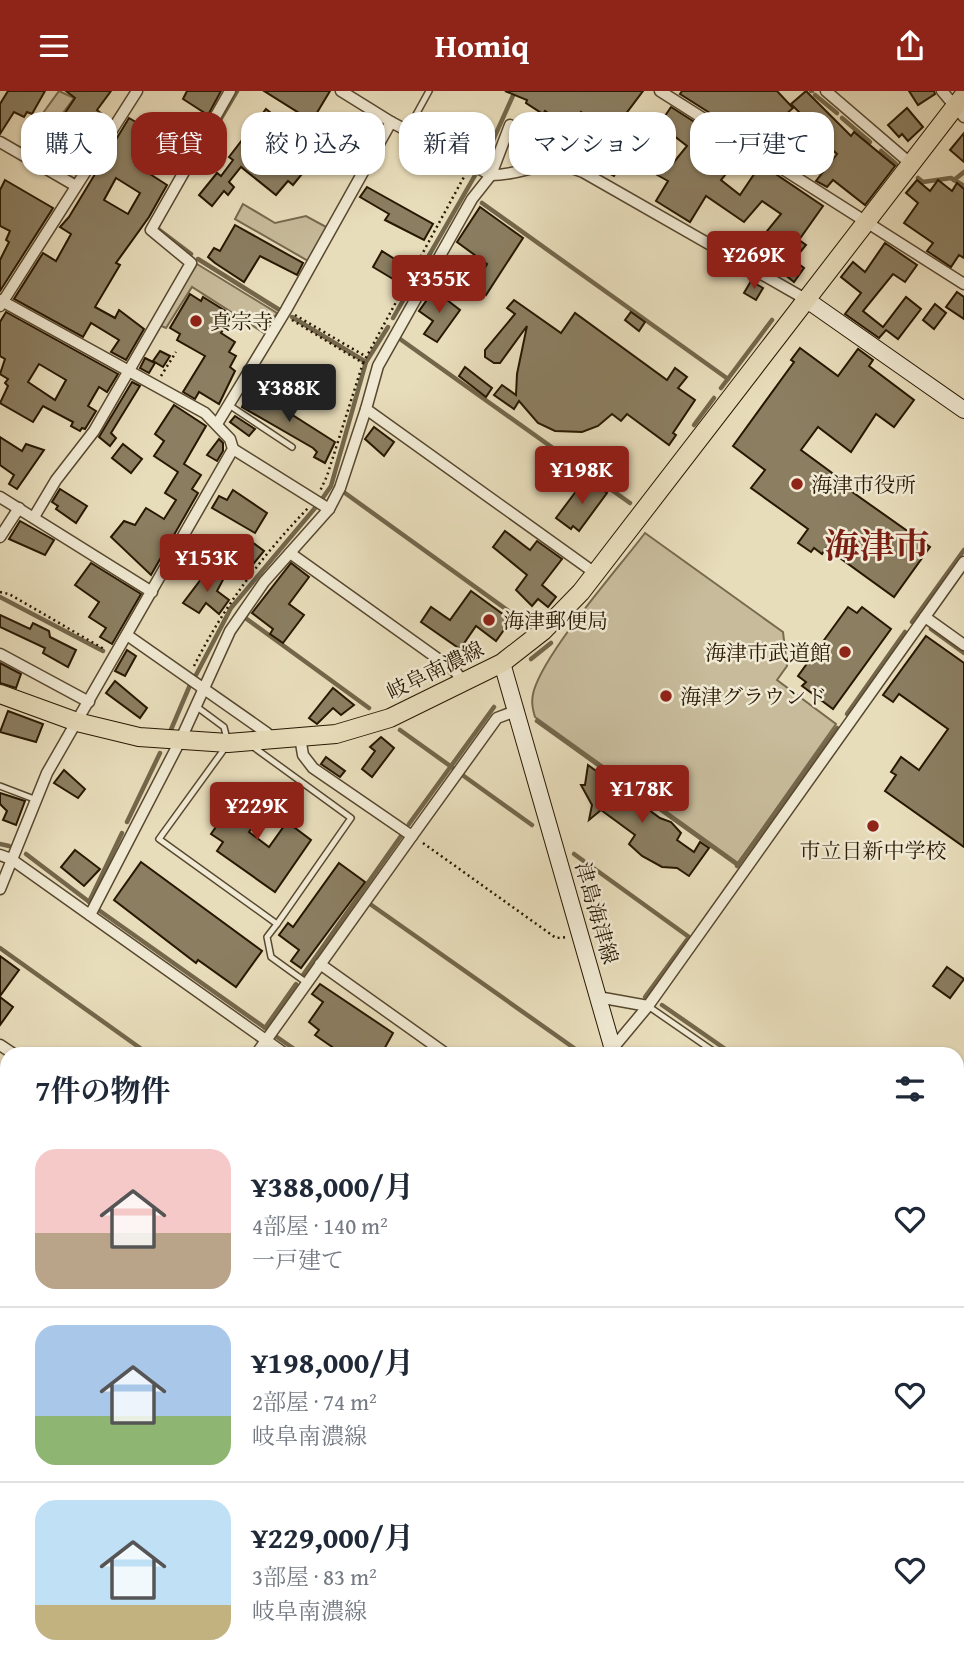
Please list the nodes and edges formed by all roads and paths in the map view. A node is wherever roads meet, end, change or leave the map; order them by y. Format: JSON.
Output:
{"nodes":[{"id":1,"x":137,"y":91,"type":"edge"},
{"id":2,"x":230,"y":91,"type":"edge"},
{"id":3,"x":341,"y":91,"type":"edge"},
{"id":4,"x":429,"y":91,"type":"edge"},
{"id":5,"x":660,"y":91,"type":"edge"},
{"id":6,"x":826,"y":91,"type":"edge"},
{"id":7,"x":942,"y":91,"type":"edge"},
{"id":8,"x":961,"y":106,"type":"edge"},
{"id":9,"x":417,"y":112,"type":"edge"},
{"id":10,"x":391,"y":122,"type":"junction"},
{"id":11,"x":399,"y":126,"type":"edge"},
{"id":12,"x":509,"y":127,"type":"edge"},
{"id":13,"x":0,"y":142,"type":"edge"},
{"id":14,"x":495,"y":158,"type":"edge"},
{"id":15,"x":911,"y":164,"type":"junction"},
{"id":16,"x":495,"y":174,"type":"edge"},
{"id":17,"x":466,"y":175,"type":"edge"},
{"id":18,"x":487,"y":175,"type":"edge"},
{"id":19,"x":75,"y":186,"type":"junction"},
{"id":20,"x":866,"y":222,"type":"junction"},
{"id":21,"x":964,"y":284,"type":"edge"},
{"id":22,"x":807,"y":299,"type":"junction"},
{"id":23,"x":1,"y":303,"type":"edge"},
{"id":24,"x":286,"y":310,"type":"junction"},
{"id":25,"x":176,"y":352,"type":"dead end"},
{"id":26,"x":366,"y":357,"type":"junction"},
{"id":27,"x":363,"y":363,"type":"dead end"},
{"id":28,"x":129,"y":369,"type":"junction"},
{"id":29,"x":155,"y":384,"type":"junction"},
{"id":30,"x":229,"y":405,"type":"junction"},
{"id":31,"x":366,"y":409,"type":"junction"},
{"id":32,"x":964,"y":410,"type":"edge"},
{"id":33,"x":217,"y":424,"type":"junction"},
{"id":34,"x":292,"y":447,"type":"dead end"},
{"id":35,"x":233,"y":449,"type":"junction"},
{"id":36,"x":0,"y":497,"type":"edge"},
{"id":37,"x":19,"y":508,"type":"junction"},
{"id":38,"x":329,"y":509,"type":"junction"},
{"id":39,"x":34,"y":517,"type":"junction"},
{"id":40,"x":0,"y":537,"type":"edge"},
{"id":41,"x":290,"y":553,"type":"junction"},
{"id":42,"x":964,"y":562,"type":"edge"},
{"id":43,"x":595,"y":573,"type":"junction"},
{"id":44,"x":152,"y":592,"type":"junction"},
{"id":45,"x":0,"y":593,"type":"edge"},
{"id":46,"x":925,"y":617,"type":"junction"},
{"id":47,"x":127,"y":635,"type":"junction"},
{"id":48,"x":964,"y":645,"type":"edge"},
{"id":49,"x":0,"y":654,"type":"edge"},
{"id":50,"x":116,"y":656,"type":"junction"},
{"id":51,"x":502,"y":663,"type":"junction"},
{"id":52,"x":465,"y":684,"type":"junction"},
{"id":53,"x":202,"y":687,"type":"junction"},
{"id":54,"x":0,"y":694,"type":"edge"},
{"id":55,"x":89,"y":702,"type":"junction"},
{"id":56,"x":194,"y":706,"type":"junction"},
{"id":57,"x":518,"y":710,"type":"junction"},
{"id":58,"x":78,"y":722,"type":"junction"},
{"id":59,"x":300,"y":737,"type":"junction"},
{"id":60,"x":271,"y":740,"type":"junction"},
{"id":61,"x":180,"y":741,"type":"junction"},
{"id":62,"x":237,"y":743,"type":"junction"},
{"id":63,"x":0,"y":786,"type":"edge"},
{"id":64,"x":34,"y":799,"type":"junction"},
{"id":65,"x":412,"y":835,"type":"junction"},
{"id":66,"x":6,"y":857,"type":"edge"},
{"id":67,"x":0,"y":889,"type":"edge"},
{"id":68,"x":90,"y":915,"type":"junction"},
{"id":69,"x":276,"y":924,"type":"junction"},
{"id":70,"x":581,"y":936,"type":"junction"},
{"id":71,"x":320,"y":964,"type":"junction"},
{"id":72,"x":307,"y":983,"type":"junction"},
{"id":73,"x":598,"y":997,"type":"junction"},
{"id":74,"x":648,"y":1006,"type":"junction"},
{"id":75,"x":266,"y":1041,"type":"junction"},
{"id":76,"x":262,"y":1047,"type":"edge"},
{"id":77,"x":275,"y":1047,"type":"edge"},
{"id":78,"x":437,"y":1047,"type":"edge"},
{"id":79,"x":613,"y":1047,"type":"edge"},
{"id":80,"x":617,"y":1047,"type":"edge"},
{"id":81,"x":707,"y":1047,"type":"edge"}],
"edges":[{"from":1,"to":19,"type":"street"},
{"from":2,"to":28,"type":"street"},
{"from":3,"to":10,"type":"street"},
{"from":4,"to":9,"type":"lane"},
{"from":5,"to":20,"type":"street"},
{"from":6,"to":15,"type":"street"},
{"from":7,"to":8,"type":"street"},
{"from":8,"to":15,"type":"main road","name":"岐阜南濃線"},
{"from":10,"to":11,"type":"street"},
{"from":10,"to":24,"type":"street"},
{"from":12,"to":14,"type":"street"},
{"from":13,"to":19,"type":"street"},
{"from":15,"to":20,"type":"main road","name":"岐阜南濃線"},
{"from":16,"to":22,"type":"street"},
{"from":17,"to":26,"type":"path"},
{"from":18,"to":31,"type":"street"},
{"from":19,"to":23,"type":"street"},
{"from":20,"to":21,"type":"street"},
{"from":20,"to":22,"type":"main road","name":"岐阜南濃線"},
{"from":22,"to":32,"type":"main road"},
{"from":22,"to":43,"type":"main road","name":"岐阜南濃線"},
{"from":23,"to":28,"type":"street"},
{"from":24,"to":26,"type":"path"},
{"from":24,"to":30,"type":"street"},
{"from":25,"to":29,"type":"path"},
{"from":26,"to":27,"type":"path"},
{"from":28,"to":29,"type":"street"},
{"from":28,"to":39,"type":"street"},
{"from":29,"to":33,"type":"street"},
{"from":30,"to":33,"type":"street"},
{"from":30,"to":34,"type":"lane"},
{"from":31,"to":38,"type":"street"},
{"from":31,"to":43,"type":"street"},
{"from":33,"to":35,"type":"street"},
{"from":35,"to":38,"type":"street"},
{"from":35,"to":44,"type":"street"},
{"from":36,"to":37,"type":"street"},
{"from":37,"to":39,"type":"street"},
{"from":37,"to":40,"type":"street"},
{"from":38,"to":41,"type":"street"},
{"from":39,"to":44,"type":"street"},
{"from":41,"to":52,"type":"street"},
{"from":41,"to":53,"type":"street"},
{"from":42,"to":46,"type":"street"},
{"from":43,"to":51,"type":"main road","name":"岐阜南濃線"},
{"from":44,"to":47,"type":"street"},
{"from":45,"to":50,"type":"path"},
{"from":46,"to":48,"type":"street"},
{"from":46,"to":74,"type":"street"},
{"from":47,"to":50,"type":"street"},
{"from":47,"to":53,"type":"street"},
{"from":49,"to":55,"type":"street"},
{"from":50,"to":55,"type":"street"},
{"from":51,"to":52,"type":"main road","name":"岐阜南濃線"},
{"from":51,"to":57,"type":"main road","name":"津島海津線"},
{"from":52,"to":59,"type":"main road","name":"岐阜南濃線"},
{"from":53,"to":56,"type":"street"},
{"from":53,"to":60,"type":"street"},
{"from":54,"to":58,"type":"main road","name":"岐阜南濃線"},
{"from":55,"to":58,"type":"street"},
{"from":56,"to":61,"type":"street"},
{"from":56,"to":62,"type":"lane"},
{"from":57,"to":65,"type":"street"},
{"from":57,"to":70,"type":"main road","name":"津島海津線"},
{"from":58,"to":61,"type":"main road","name":"岐阜南濃線"},
{"from":58,"to":64,"type":"street"},
{"from":59,"to":60,"type":"main road","name":"岐阜南濃線"},
{"from":59,"to":65,"type":"street"},
{"from":60,"to":62,"type":"main road","name":"岐阜南濃線"},
{"from":61,"to":62,"type":"main road","name":"岐阜南濃線"},
{"from":61,"to":68,"type":"street"},
{"from":62,"to":69,"type":"lane"},
{"from":62,"to":69,"type":"lane"},
{"from":63,"to":64,"type":"lane"},
{"from":64,"to":66,"type":"street"},
{"from":65,"to":70,"type":"path"},
{"from":65,"to":71,"type":"street"},
{"from":66,"to":67,"type":"street"},
{"from":66,"to":68,"type":"street"},
{"from":68,"to":75,"type":"street"},
{"from":69,"to":72,"type":"lane"},
{"from":70,"to":73,"type":"main road","name":"津島海津線"},
{"from":71,"to":72,"type":"street"},
{"from":71,"to":78,"type":"street"},
{"from":72,"to":75,"type":"street"},
{"from":73,"to":74,"type":"street"},
{"from":73,"to":79,"type":"main road","name":"津島海津線"},
{"from":74,"to":80,"type":"street"},
{"from":74,"to":81,"type":"lane"},
{"from":75,"to":76,"type":"street"},
{"from":75,"to":77,"type":"street"}]}
